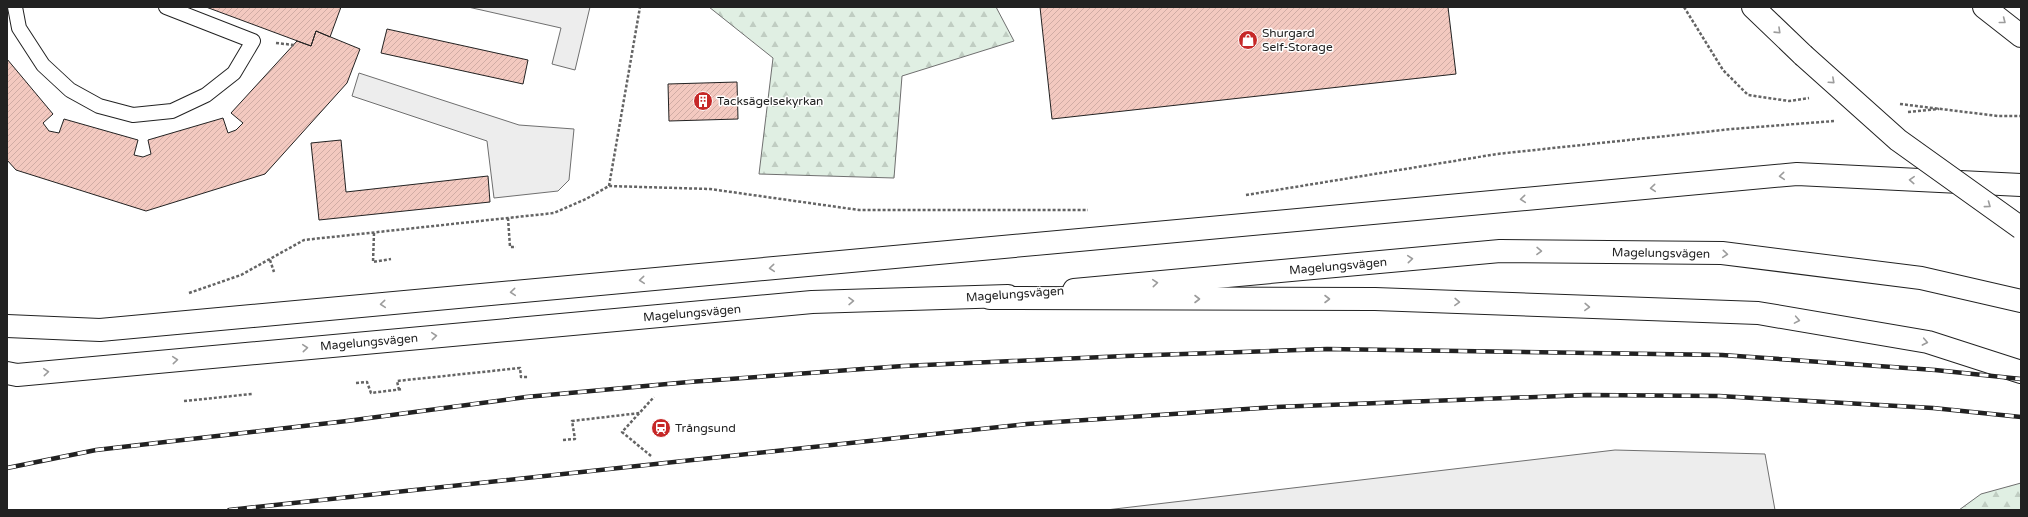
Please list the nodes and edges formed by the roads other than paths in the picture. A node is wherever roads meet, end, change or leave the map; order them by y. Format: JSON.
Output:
{"nodes":[{"id":1,"x":15,"y":7,"type":"edge"},
{"id":2,"x":166,"y":7,"type":"edge"},
{"id":3,"x":1753,"y":7,"type":"edge"},
{"id":4,"x":1984,"y":7,"type":"edge"},
{"id":5,"x":2021,"y":36,"type":"edge"},
{"id":6,"x":2021,"y":185,"type":"edge"},
{"id":7,"x":2021,"y":228,"type":"edge"},
{"id":8,"x":990,"y":298,"type":"junction"},
{"id":9,"x":2021,"y":301,"type":"edge"},
{"id":10,"x":7,"y":326,"type":"edge"},
{"id":11,"x":2021,"y":372,"type":"edge"},
{"id":12,"x":7,"y":373,"type":"edge"}],
"edges":[{"from":1,"to":2,"type":"lane"},
{"from":3,"to":7,"type":"main road","one_way":true,"bridge":true},
{"from":4,"to":5,"type":"main road","one_way":true},
{"from":6,"to":10,"type":"main road","one_way":true},
{"from":8,"to":9,"type":"main road","name":"Magelungsvägen","one_way":true},
{"from":8,"to":11,"type":"main road","one_way":true},
{"from":12,"to":8,"type":"main road","name":"Magelungsvägen","one_way":true}]}
